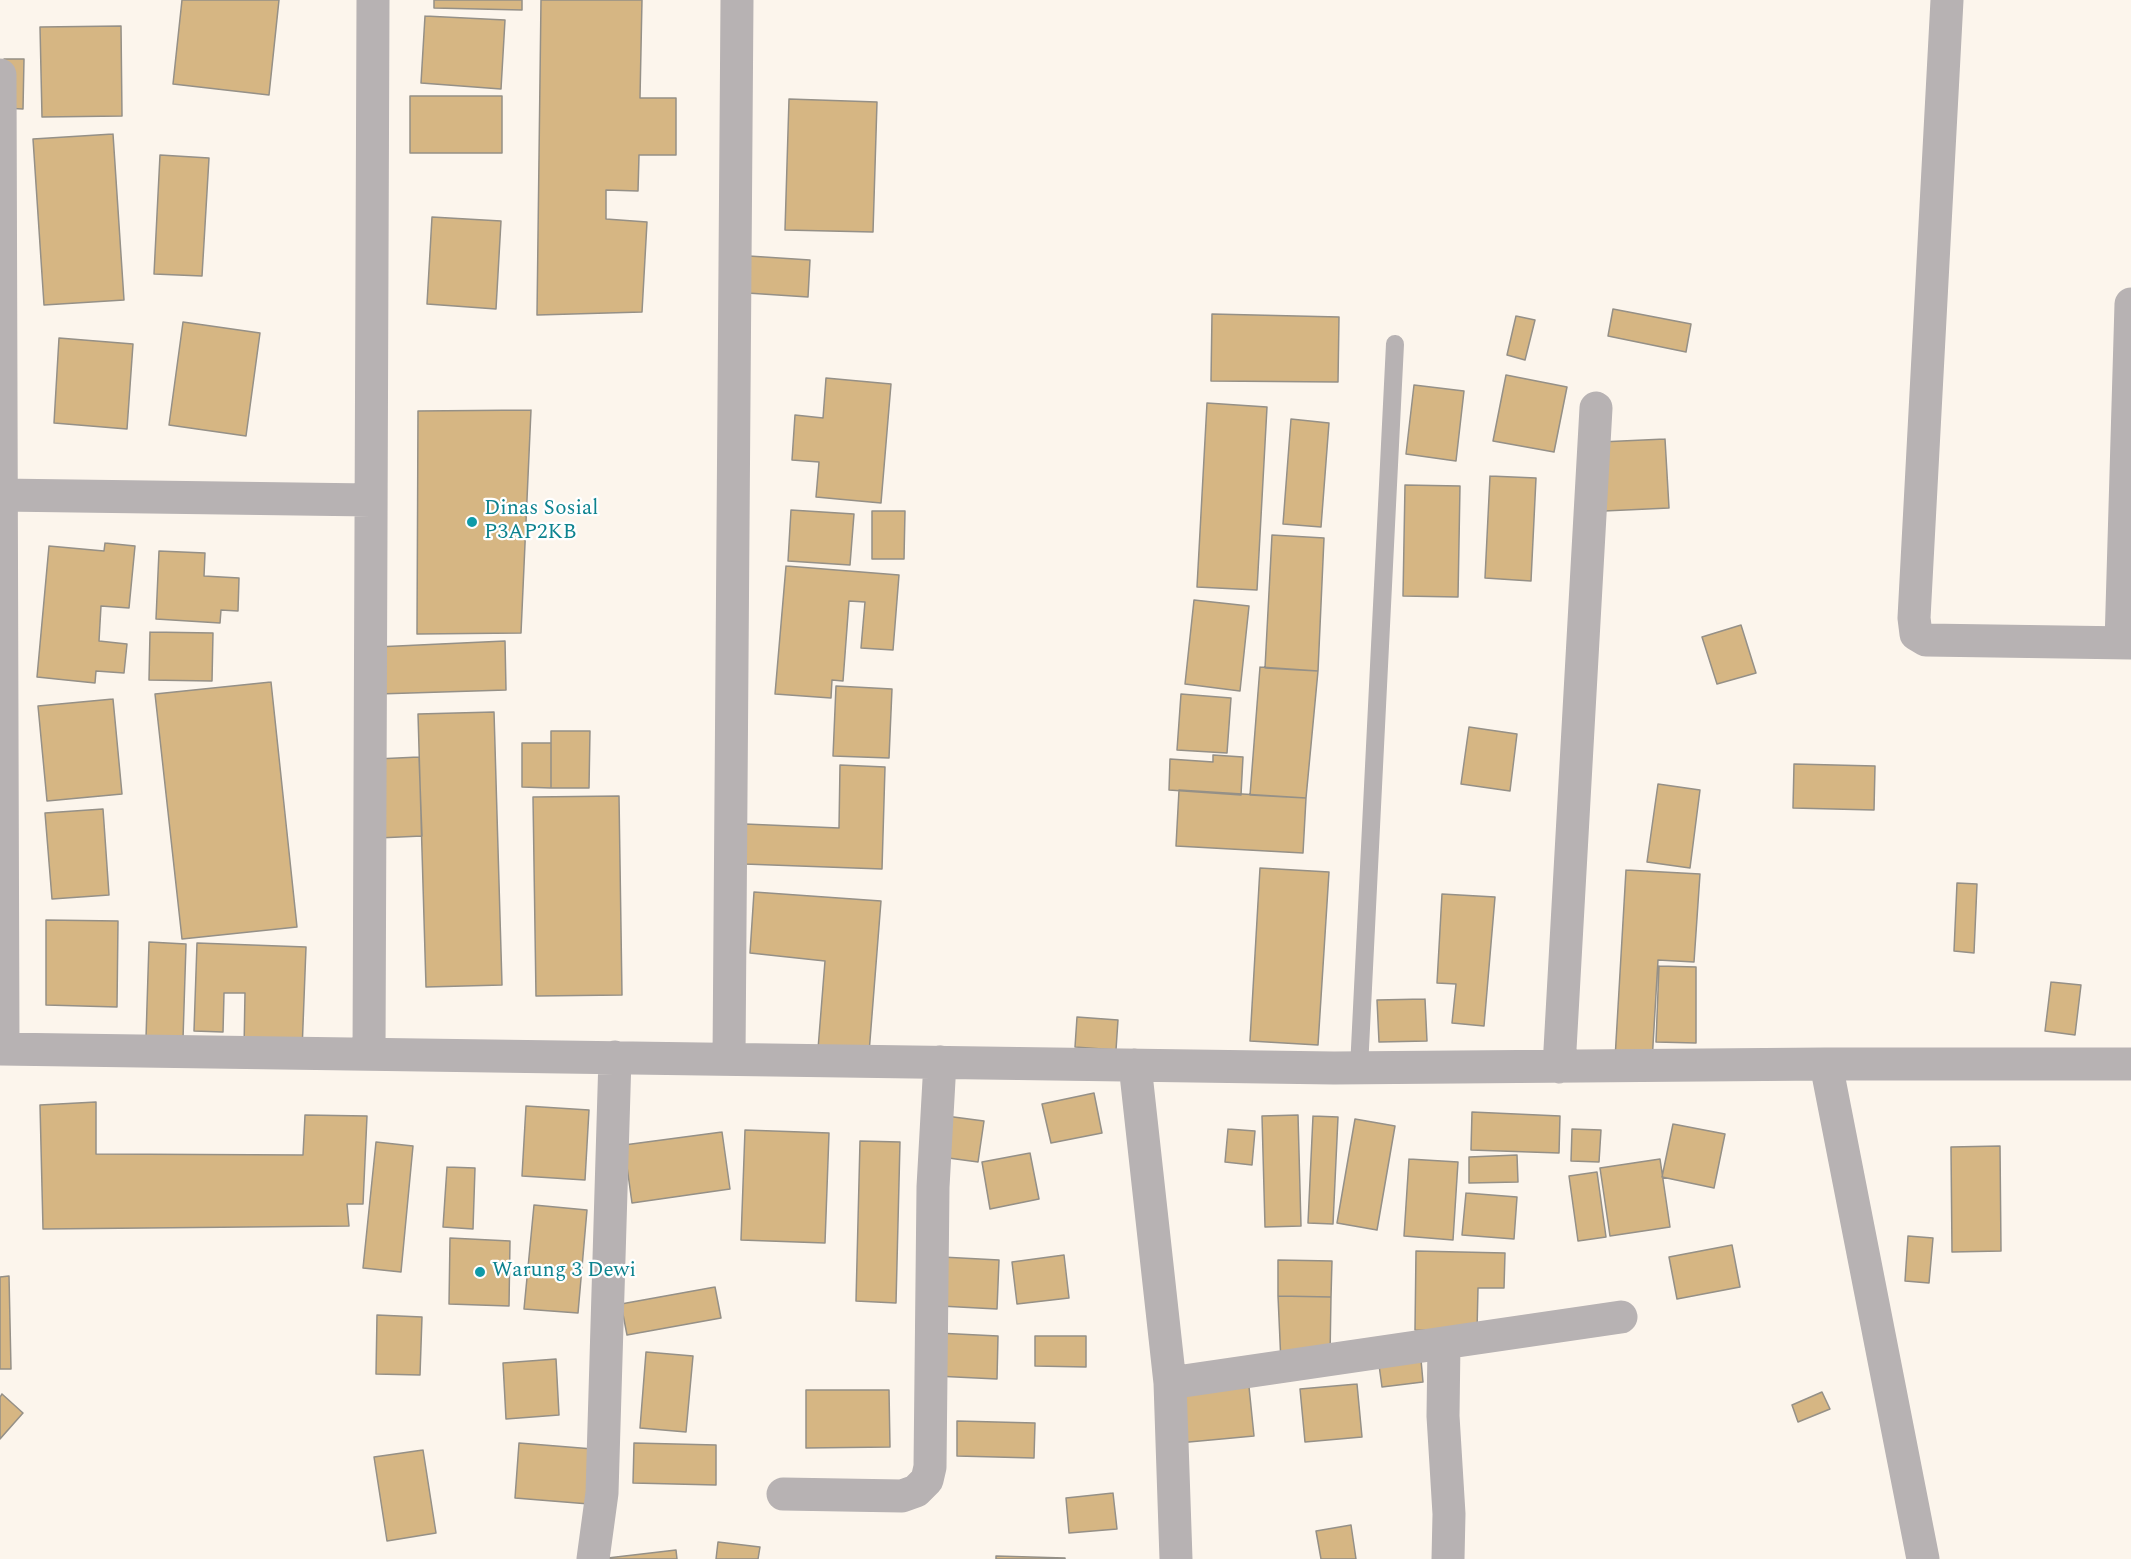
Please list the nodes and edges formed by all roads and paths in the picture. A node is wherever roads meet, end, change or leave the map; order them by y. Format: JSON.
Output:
{"nodes":[{"id":1,"x":372,"y":0,"type":"edge"},
{"id":2,"x":737,"y":0,"type":"edge"},
{"id":3,"x":1947,"y":0,"type":"edge"},
{"id":4,"x":0,"y":75,"type":"edge"},
{"id":5,"x":2131,"y":304,"type":"edge"},
{"id":6,"x":1395,"y":344,"type":"dead end"},
{"id":7,"x":1596,"y":408,"type":"dead end"},
{"id":8,"x":2,"y":495,"type":"junction"},
{"id":9,"x":371,"y":500,"type":"junction"},
{"id":10,"x":2126,"y":643,"type":"edge"},
{"id":11,"x":2,"y":1049,"type":"edge"},
{"id":12,"x":369,"y":1054,"type":"junction"},
{"id":13,"x":615,"y":1057,"type":"junction"},
{"id":14,"x":729,"y":1059,"type":"junction"},
{"id":15,"x":940,"y":1062,"type":"junction"},
{"id":16,"x":1826,"y":1064,"type":"junction"},
{"id":17,"x":2131,"y":1064,"type":"edge"},
{"id":18,"x":1135,"y":1065,"type":"junction"},
{"id":19,"x":1559,"y":1066,"type":"junction"},
{"id":20,"x":1359,"y":1068,"type":"junction"},
{"id":21,"x":1621,"y":1317,"type":"dead end"},
{"id":22,"x":1444,"y":1343,"type":"junction"},
{"id":23,"x":1170,"y":1383,"type":"junction"},
{"id":24,"x":783,"y":1494,"type":"dead end"},
{"id":25,"x":593,"y":1559,"type":"edge"},
{"id":26,"x":1176,"y":1559,"type":"edge"},
{"id":27,"x":1449,"y":1559,"type":"edge"},
{"id":28,"x":1923,"y":1559,"type":"edge"}],
"edges":[{"from":1,"to":9,"type":"street"},
{"from":2,"to":14,"type":"street"},
{"from":3,"to":10,"type":"street"},
{"from":4,"to":8,"type":"street"},
{"from":5,"to":10,"type":"street"},
{"from":6,"to":20,"type":"lane"},
{"from":7,"to":19,"type":"street"},
{"from":8,"to":9,"type":"street"},
{"from":8,"to":11,"type":"street"},
{"from":9,"to":12,"type":"street"},
{"from":11,"to":12,"type":"street"},
{"from":12,"to":13,"type":"street"},
{"from":13,"to":14,"type":"street"},
{"from":13,"to":25,"type":"street"},
{"from":14,"to":15,"type":"street"},
{"from":15,"to":18,"type":"street"},
{"from":15,"to":24,"type":"street"},
{"from":16,"to":17,"type":"street"},
{"from":16,"to":19,"type":"street"},
{"from":16,"to":28,"type":"street"},
{"from":18,"to":20,"type":"street"},
{"from":18,"to":23,"type":"street"},
{"from":19,"to":20,"type":"street"},
{"from":21,"to":22,"type":"street"},
{"from":22,"to":23,"type":"street"},
{"from":22,"to":27,"type":"street"},
{"from":23,"to":26,"type":"street"}]}
